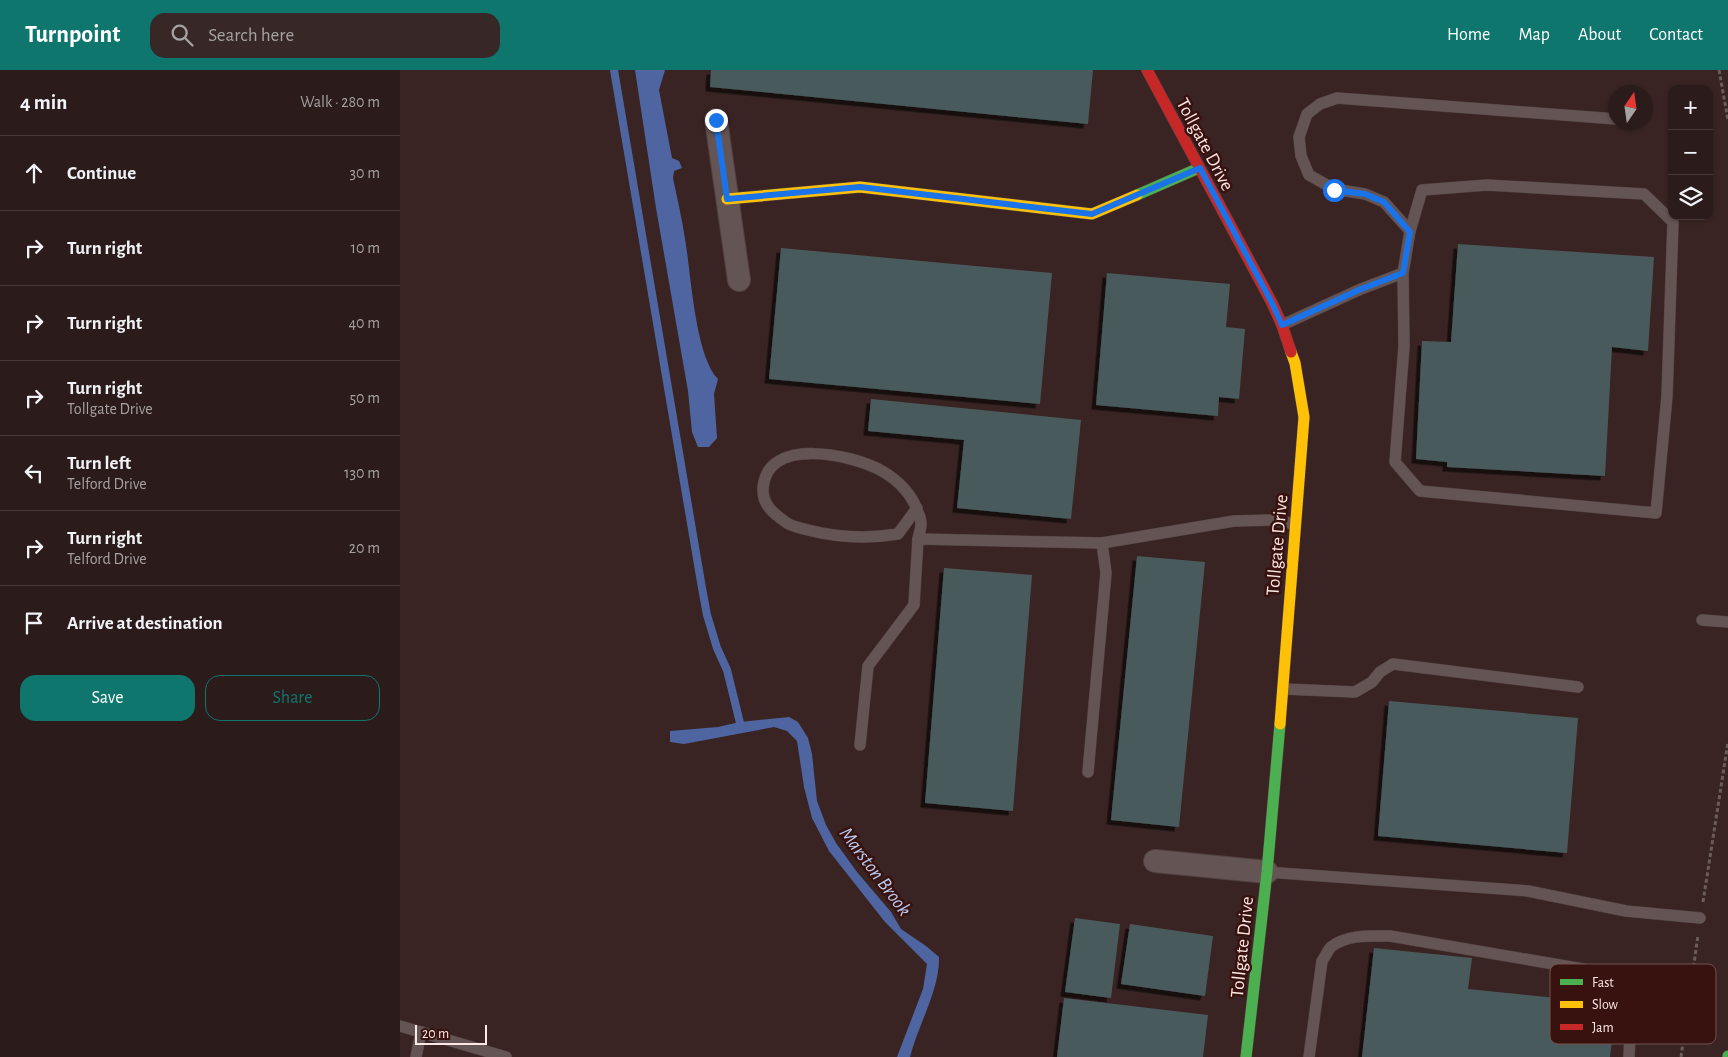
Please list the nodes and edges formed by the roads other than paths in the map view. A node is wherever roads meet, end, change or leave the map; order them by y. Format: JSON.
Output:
{"nodes":[{"id":1,"x":1147,"y":70,"type":"edge"},
{"id":2,"x":1608,"y":118,"type":"edge"},
{"id":3,"x":716,"y":120,"type":"dead end"},
{"id":4,"x":1200,"y":168,"type":"junction"},
{"id":5,"x":727,"y":199,"type":"junction"},
{"id":6,"x":1410,"y":232,"type":"junction"},
{"id":7,"x":1403,"y":273,"type":"junction"},
{"id":8,"x":739,"y":280,"type":"dead end"},
{"id":9,"x":1282,"y":325,"type":"junction"},
{"id":10,"x":917,"y":508,"type":"junction"},
{"id":11,"x":1295,"y":524,"type":"junction"},
{"id":12,"x":918,"y":539,"type":"junction"},
{"id":13,"x":1102,"y":543,"type":"junction"},
{"id":14,"x":1702,"y":620,"type":"dead end"},
{"id":15,"x":1728,"y":622,"type":"edge"},
{"id":16,"x":1283,"y":688,"type":"junction"},
{"id":17,"x":1578,"y":688,"type":"dead end"},
{"id":18,"x":860,"y":745,"type":"dead end"},
{"id":19,"x":1088,"y":772,"type":"dead end"},
{"id":20,"x":1155,"y":861,"type":"dead end"},
{"id":21,"x":1267,"y":872,"type":"junction"},
{"id":22,"x":1700,"y":918,"type":"dead end"},
{"id":23,"x":1554,"y":964,"type":"edge"},
{"id":24,"x":400,"y":1026,"type":"edge"},
{"id":25,"x":421,"y":1032,"type":"junction"},
{"id":26,"x":1630,"y":1044,"type":"edge"},
{"id":27,"x":416,"y":1057,"type":"edge"},
{"id":28,"x":506,"y":1057,"type":"edge"},
{"id":29,"x":1246,"y":1057,"type":"edge"},
{"id":30,"x":1309,"y":1057,"type":"edge"},
{"id":31,"x":1629,"y":1057,"type":"edge"}],
"edges":[{"from":1,"to":4,"type":"street","name":"Tollgate Drive"},
{"from":2,"to":6,"type":"lane"},
{"from":3,"to":5,"type":"street"},
{"from":4,"to":5,"type":"street"},
{"from":4,"to":9,"type":"street","name":"Tollgate Drive"},
{"from":5,"to":8,"type":"street"},
{"from":6,"to":7,"type":"lane"},
{"from":6,"to":7,"type":"lane"},
{"from":7,"to":9,"type":"lane"},
{"from":9,"to":11,"type":"street","name":"Tollgate Drive"},
{"from":10,"to":10,"type":"lane"},
{"from":10,"to":12,"type":"lane"},
{"from":11,"to":13,"type":"lane"},
{"from":11,"to":16,"type":"street","name":"Tollgate Drive"},
{"from":12,"to":13,"type":"lane"},
{"from":12,"to":18,"type":"lane"},
{"from":13,"to":19,"type":"lane"},
{"from":14,"to":15,"type":"lane"},
{"from":16,"to":17,"type":"lane"},
{"from":16,"to":21,"type":"street","name":"Tollgate Drive"},
{"from":20,"to":21,"type":"street"},
{"from":21,"to":22,"type":"lane"},
{"from":21,"to":29,"type":"street","name":"Tollgate Drive"},
{"from":23,"to":30,"type":"lane"},
{"from":24,"to":25,"type":"lane"},
{"from":25,"to":27,"type":"lane"},
{"from":25,"to":28,"type":"lane"},
{"from":26,"to":31,"type":"lane"}]}
